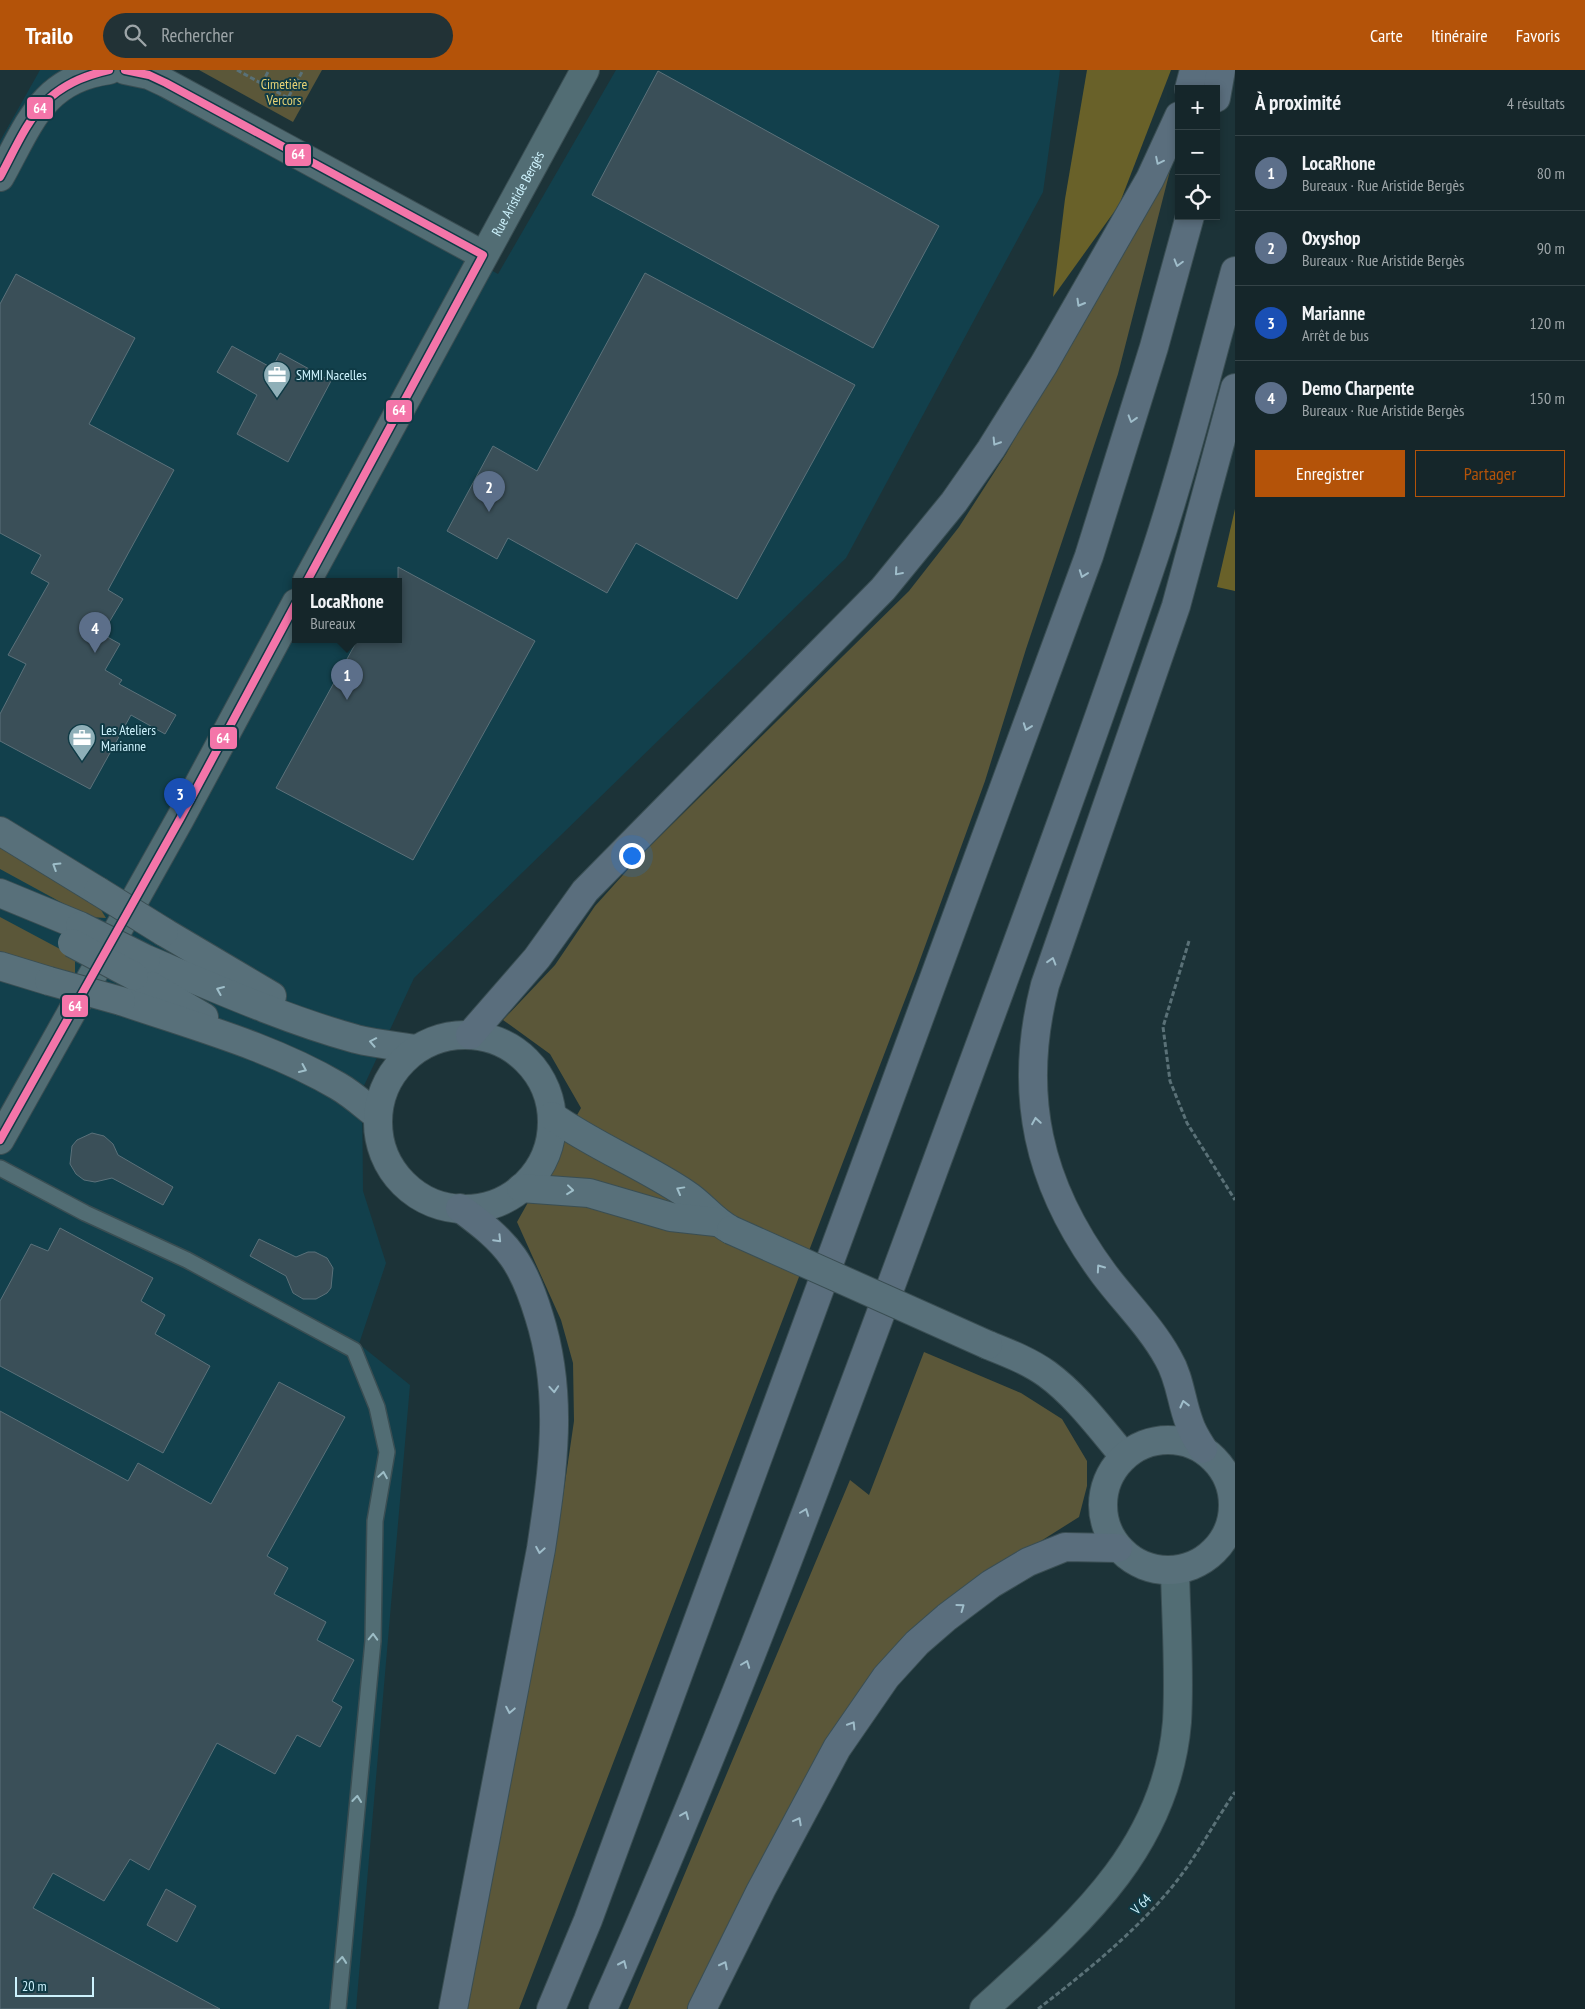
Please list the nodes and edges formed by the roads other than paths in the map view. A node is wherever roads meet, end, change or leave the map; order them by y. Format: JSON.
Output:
{"nodes":[{"id":1,"x":108,"y":70,"type":"edge"},
{"id":2,"x":125,"y":70,"type":"edge"},
{"id":3,"x":585,"y":70,"type":"edge"},
{"id":4,"x":1194,"y":70,"type":"edge"},
{"id":5,"x":1221,"y":70,"type":"edge"},
{"id":6,"x":1190,"y":85,"type":"edge"},
{"id":7,"x":1218,"y":85,"type":"edge"},
{"id":8,"x":1175,"y":125,"type":"edge"},
{"id":9,"x":0,"y":177,"type":"edge"},
{"id":10,"x":1189,"y":220,"type":"edge"},
{"id":11,"x":483,"y":255,"type":"junction"},
{"id":12,"x":1235,"y":270,"type":"edge"},
{"id":13,"x":1235,"y":388,"type":"edge"},
{"id":14,"x":310,"y":578,"type":"edge"},
{"id":15,"x":292,"y":610,"type":"edge"},
{"id":16,"x":0,"y":831,"type":"edge"},
{"id":17,"x":0,"y":894,"type":"edge"},
{"id":18,"x":0,"y":966,"type":"edge"},
{"id":19,"x":140,"y":967,"type":"junction"},
{"id":20,"x":331,"y":1031,"type":"junction"},
{"id":21,"x":470,"y":1035,"type":"junction"},
{"id":22,"x":259,"y":1049,"type":"junction"},
{"id":23,"x":416,"y":1049,"type":"junction"},
{"id":24,"x":378,"y":1116,"type":"junction"},
{"id":25,"x":552,"y":1116,"type":"junction"},
{"id":26,"x":0,"y":1140,"type":"edge"},
{"id":27,"x":0,"y":1168,"type":"edge"},
{"id":28,"x":522,"y":1188,"type":"junction"},
{"id":29,"x":460,"y":1208,"type":"junction"},
{"id":30,"x":724,"y":1226,"type":"junction"},
{"id":31,"x":1202,"y":1449,"type":"junction"},
{"id":32,"x":1124,"y":1456,"type":"junction"},
{"id":33,"x":1118,"y":1548,"type":"junction"},
{"id":34,"x":1175,"y":1570,"type":"junction"},
{"id":35,"x":338,"y":2009,"type":"edge"},
{"id":36,"x":453,"y":2009,"type":"edge"},
{"id":37,"x":551,"y":2009,"type":"edge"},
{"id":38,"x":603,"y":2009,"type":"edge"},
{"id":39,"x":702,"y":2009,"type":"edge"},
{"id":40,"x":984,"y":2009,"type":"edge"}],
"edges":[{"from":1,"to":9,"type":"street"},
{"from":2,"to":11,"type":"street"},
{"from":3,"to":11,"type":"street","name":"Rue Aristide Bergès"},
{"from":4,"to":6,"type":"highway"},
{"from":5,"to":7,"type":"highway"},
{"from":8,"to":21,"type":"highway","one_way":true},
{"from":10,"to":37,"type":"highway","one_way":true},
{"from":11,"to":14,"type":"street","name":"Rue Aristide Bergès"},
{"from":38,"to":12,"type":"highway","one_way":true},
{"from":31,"to":13,"type":"highway","one_way":true},
{"from":15,"to":26,"type":"street"},
{"from":20,"to":16,"type":"main road","one_way":true,"bridge":true},
{"from":17,"to":19,"type":"main road","bridge":true},
{"from":18,"to":22,"type":"main road","bridge":true},
{"from":20,"to":19,"type":"main road","one_way":true},
{"from":19,"to":22,"type":"main road"},
{"from":23,"to":20,"type":"main road","one_way":true},
{"from":21,"to":23,"type":"main road"},
{"from":21,"to":25,"type":"main road"},
{"from":22,"to":24,"type":"main road","one_way":true},
{"from":23,"to":24,"type":"main road"},
{"from":24,"to":29,"type":"main road"},
{"from":25,"to":28,"type":"main road"},
{"from":30,"to":25,"type":"main road","one_way":true},
{"from":35,"to":27,"type":"lane","one_way":true},
{"from":28,"to":29,"type":"main road"},
{"from":28,"to":30,"type":"main road","one_way":true},
{"from":29,"to":36,"type":"highway","one_way":true},
{"from":30,"to":32,"type":"main road","bridge":true},
{"from":31,"to":32,"type":"main road"},
{"from":31,"to":34,"type":"main road"},
{"from":32,"to":33,"type":"main road"},
{"from":33,"to":34,"type":"main road"},
{"from":39,"to":33,"type":"highway","one_way":true},
{"from":34,"to":40,"type":"street"}]}
